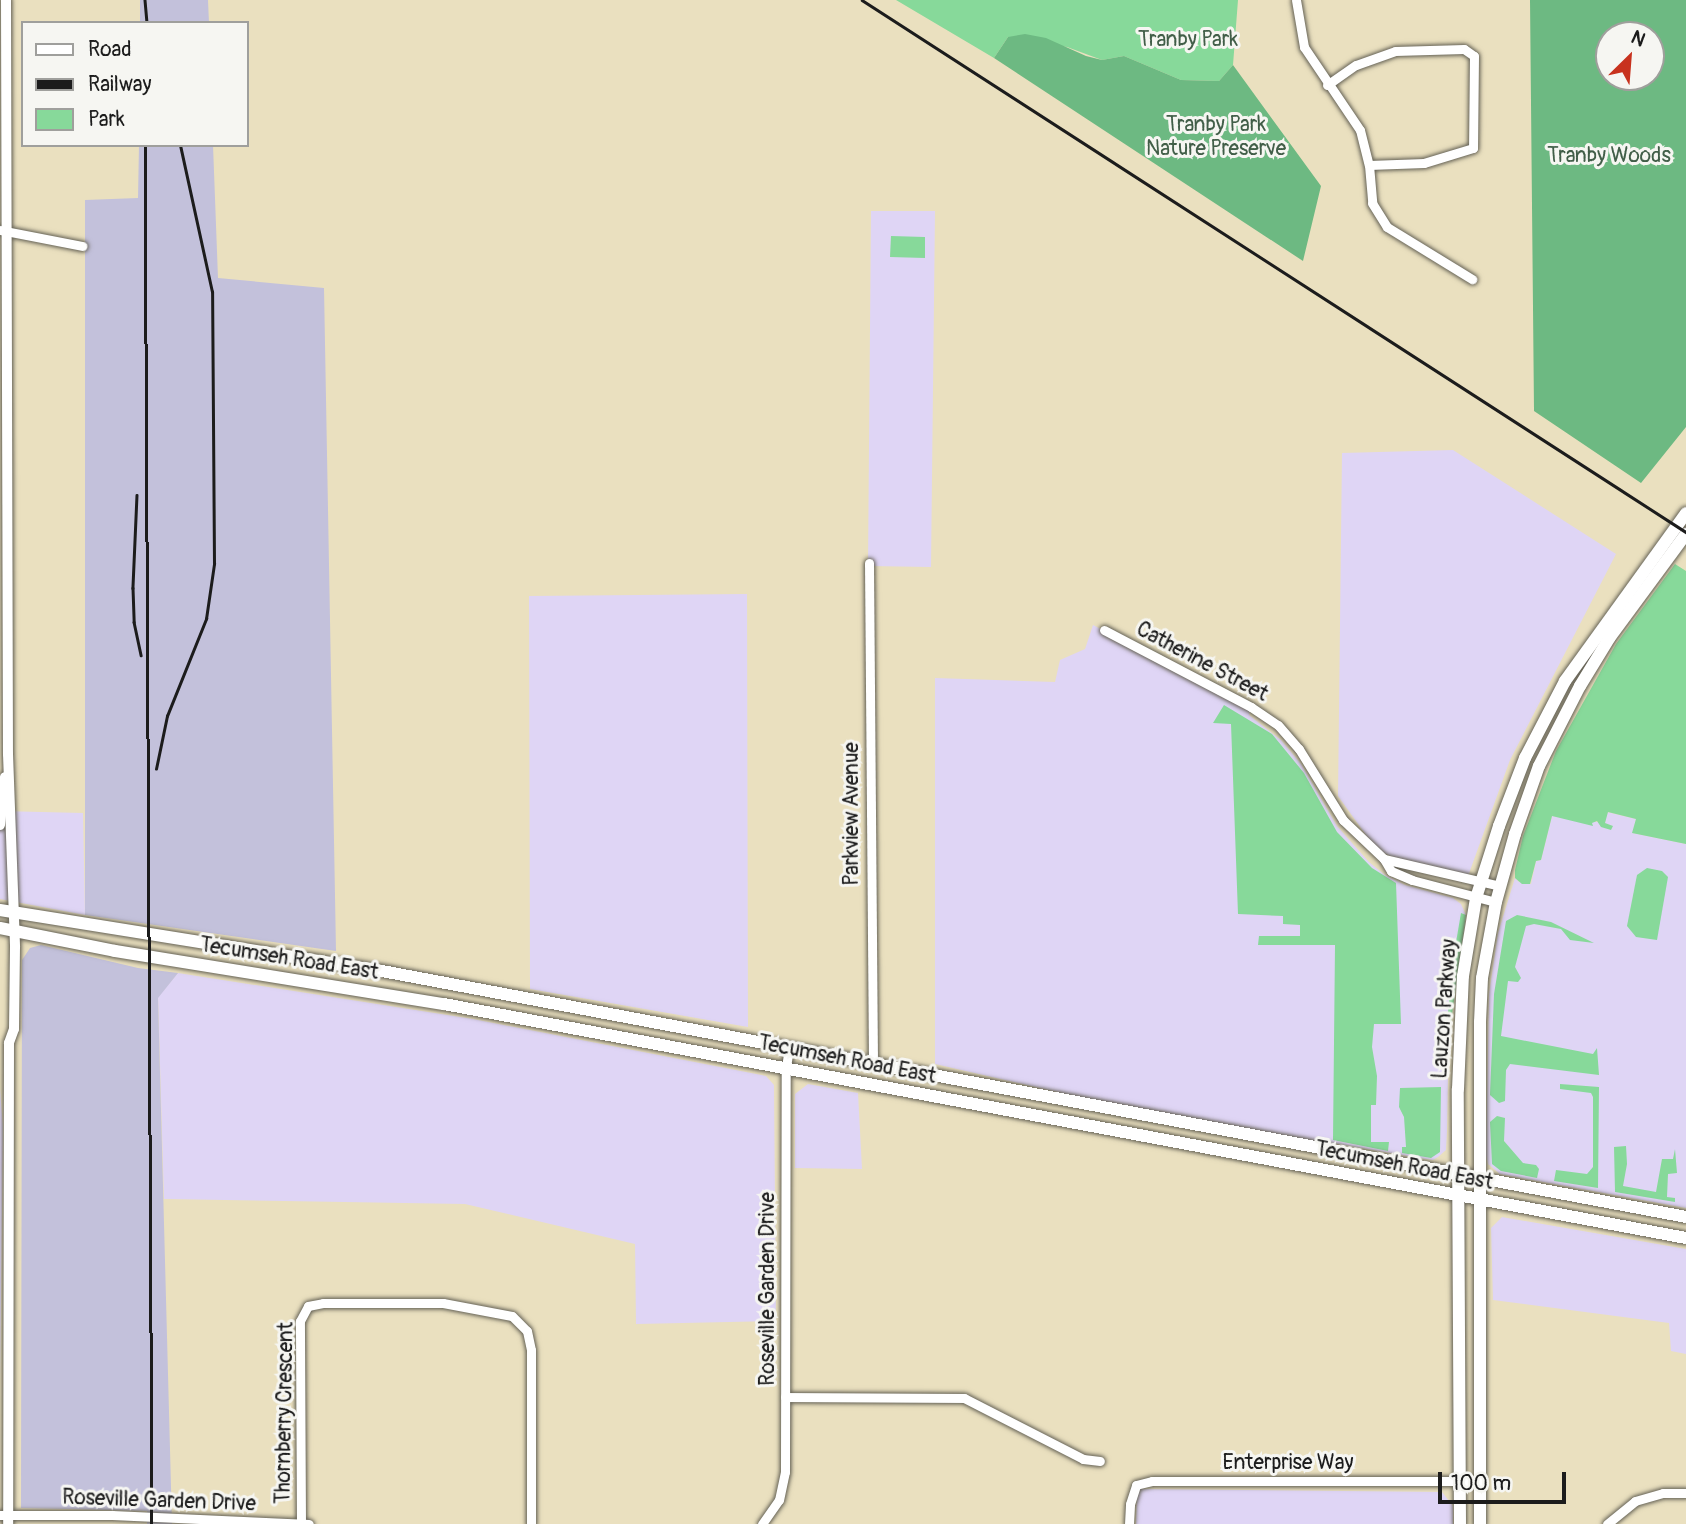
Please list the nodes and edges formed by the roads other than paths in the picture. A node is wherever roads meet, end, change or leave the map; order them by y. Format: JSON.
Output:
{"nodes":[{"id":1,"x":6,"y":0,"type":"edge"},
{"id":2,"x":1296,"y":0,"type":"edge"},
{"id":3,"x":1327,"y":85,"type":"junction"},
{"id":4,"x":1369,"y":165,"type":"junction"},
{"id":5,"x":3,"y":231,"type":"edge"},
{"id":6,"x":82,"y":246,"type":"dead end"},
{"id":7,"x":1472,"y":279,"type":"dead end"},
{"id":8,"x":1686,"y":513,"type":"edge"},
{"id":9,"x":1686,"y":534,"type":"edge"},
{"id":10,"x":869,"y":562,"type":"dead end"},
{"id":11,"x":1104,"y":630,"type":"dead end"},
{"id":12,"x":4,"y":640,"type":"edge"},
{"id":13,"x":8,"y":754,"type":"junction"},
{"id":14,"x":0,"y":825,"type":"edge"},
{"id":15,"x":1384,"y":859,"type":"junction"},
{"id":16,"x":1481,"y":883,"type":"junction"},
{"id":17,"x":1500,"y":886,"type":"junction"},
{"id":18,"x":1476,"y":898,"type":"junction"},
{"id":19,"x":1496,"y":902,"type":"junction"},
{"id":20,"x":0,"y":910,"type":"edge"},
{"id":21,"x":14,"y":913,"type":"junction"},
{"id":22,"x":0,"y":928,"type":"edge"},
{"id":23,"x":14,"y":931,"type":"junction"},
{"id":24,"x":0,"y":1031,"type":"edge"},
{"id":25,"x":9,"y":1043,"type":"junction"},
{"id":26,"x":789,"y":1049,"type":"junction"},
{"id":27,"x":873,"y":1065,"type":"junction"},
{"id":28,"x":786,"y":1067,"type":"junction"},
{"id":29,"x":1459,"y":1174,"type":"junction"},
{"id":30,"x":1480,"y":1178,"type":"junction"},
{"id":31,"x":1459,"y":1196,"type":"junction"},
{"id":32,"x":1479,"y":1200,"type":"junction"},
{"id":33,"x":1686,"y":1217,"type":"edge"},
{"id":34,"x":1686,"y":1238,"type":"edge"},
{"id":35,"x":785,"y":1397,"type":"junction"},
{"id":36,"x":1100,"y":1461,"type":"dead end"},
{"id":37,"x":1459,"y":1480,"type":"junction"},
{"id":38,"x":1480,"y":1480,"type":"junction"},
{"id":39,"x":1686,"y":1493,"type":"edge"},
{"id":40,"x":5,"y":1518,"type":"edge"},
{"id":41,"x":301,"y":1524,"type":"edge"},
{"id":42,"x":309,"y":1524,"type":"edge"},
{"id":43,"x":531,"y":1524,"type":"edge"},
{"id":44,"x":762,"y":1524,"type":"edge"},
{"id":45,"x":1129,"y":1524,"type":"edge"},
{"id":46,"x":1460,"y":1524,"type":"edge"},
{"id":47,"x":1480,"y":1524,"type":"edge"},
{"id":48,"x":1607,"y":1524,"type":"edge"}],
"edges":[{"from":1,"to":5,"type":"street"},
{"from":2,"to":3,"type":"street"},
{"from":3,"to":4,"type":"street"},
{"from":3,"to":4,"type":"street"},
{"from":4,"to":7,"type":"street"},
{"from":5,"to":6,"type":"street"},
{"from":5,"to":12,"type":"street"},
{"from":8,"to":16,"type":"main road","name":"Lauzon Parkway"},
{"from":9,"to":17,"type":"main road","name":"Lauzon Parkway"},
{"from":10,"to":27,"type":"street","name":"Parkview Avenue"},
{"from":11,"to":15,"type":"street","name":"Catherine Street"},
{"from":12,"to":13,"type":"street"},
{"from":13,"to":14,"type":"street"},
{"from":13,"to":21,"type":"street"},
{"from":15,"to":16,"type":"street","name":"Catherine Street"},
{"from":15,"to":18,"type":"street","name":"Catherine Street"},
{"from":16,"to":17,"type":"street","name":"Catherine Street"},
{"from":16,"to":18,"type":"main road","name":"Lauzon Parkway"},
{"from":17,"to":19,"type":"main road","name":"Lauzon Parkway"},
{"from":18,"to":19,"type":"street","name":"Catherine Street"},
{"from":18,"to":29,"type":"main road","name":"Lauzon Parkway"},
{"from":19,"to":30,"type":"main road","name":"Lauzon Parkway"},
{"from":20,"to":21,"type":"main road","name":"Tecumseh Road East"},
{"from":21,"to":23,"type":"street"},
{"from":21,"to":26,"type":"main road","name":"Tecumseh Road East"},
{"from":22,"to":23,"type":"main road","name":"Tecumseh Road East"},
{"from":23,"to":25,"type":"street"},
{"from":23,"to":28,"type":"main road","name":"Tecumseh Road East"},
{"from":24,"to":25,"type":"street"},
{"from":25,"to":40,"type":"street"},
{"from":26,"to":27,"type":"main road","name":"Tecumseh Road East"},
{"from":26,"to":28,"type":"street","name":"Roseville Garden Drive"},
{"from":27,"to":29,"type":"main road","name":"Tecumseh Road East"},
{"from":28,"to":31,"type":"main road","name":"Tecumseh Road East"},
{"from":28,"to":35,"type":"street","name":"Roseville Garden Drive"},
{"from":29,"to":30,"type":"main road","name":"Tecumseh Road East"},
{"from":29,"to":31,"type":"main road","name":"Lauzon Parkway"},
{"from":30,"to":32,"type":"main road","name":"Lauzon Parkway"},
{"from":30,"to":33,"type":"main road","name":"Tecumseh Road East"},
{"from":31,"to":32,"type":"main road","name":"Tecumseh Road East"},
{"from":31,"to":37,"type":"main road","name":"Lauzon Parkway"},
{"from":32,"to":34,"type":"main road","name":"Tecumseh Road East"},
{"from":32,"to":38,"type":"main road","name":"Lauzon Parkway"},
{"from":35,"to":36,"type":"street"},
{"from":35,"to":44,"type":"street","name":"Roseville Garden Drive"},
{"from":37,"to":38,"type":"street","name":"Enterprise Way"},
{"from":37,"to":45,"type":"street","name":"Enterprise Way"},
{"from":37,"to":46,"type":"main road","name":"Lauzon Parkway"},
{"from":38,"to":47,"type":"main road","name":"Lauzon Parkway"},
{"from":39,"to":48,"type":"street"},
{"from":40,"to":41,"type":"street","name":"Roseville Garden Drive"},
{"from":41,"to":42,"type":"street","name":"Roseville Garden Drive"},
{"from":41,"to":43,"type":"street","name":"Thornberry Crescent"}]}
